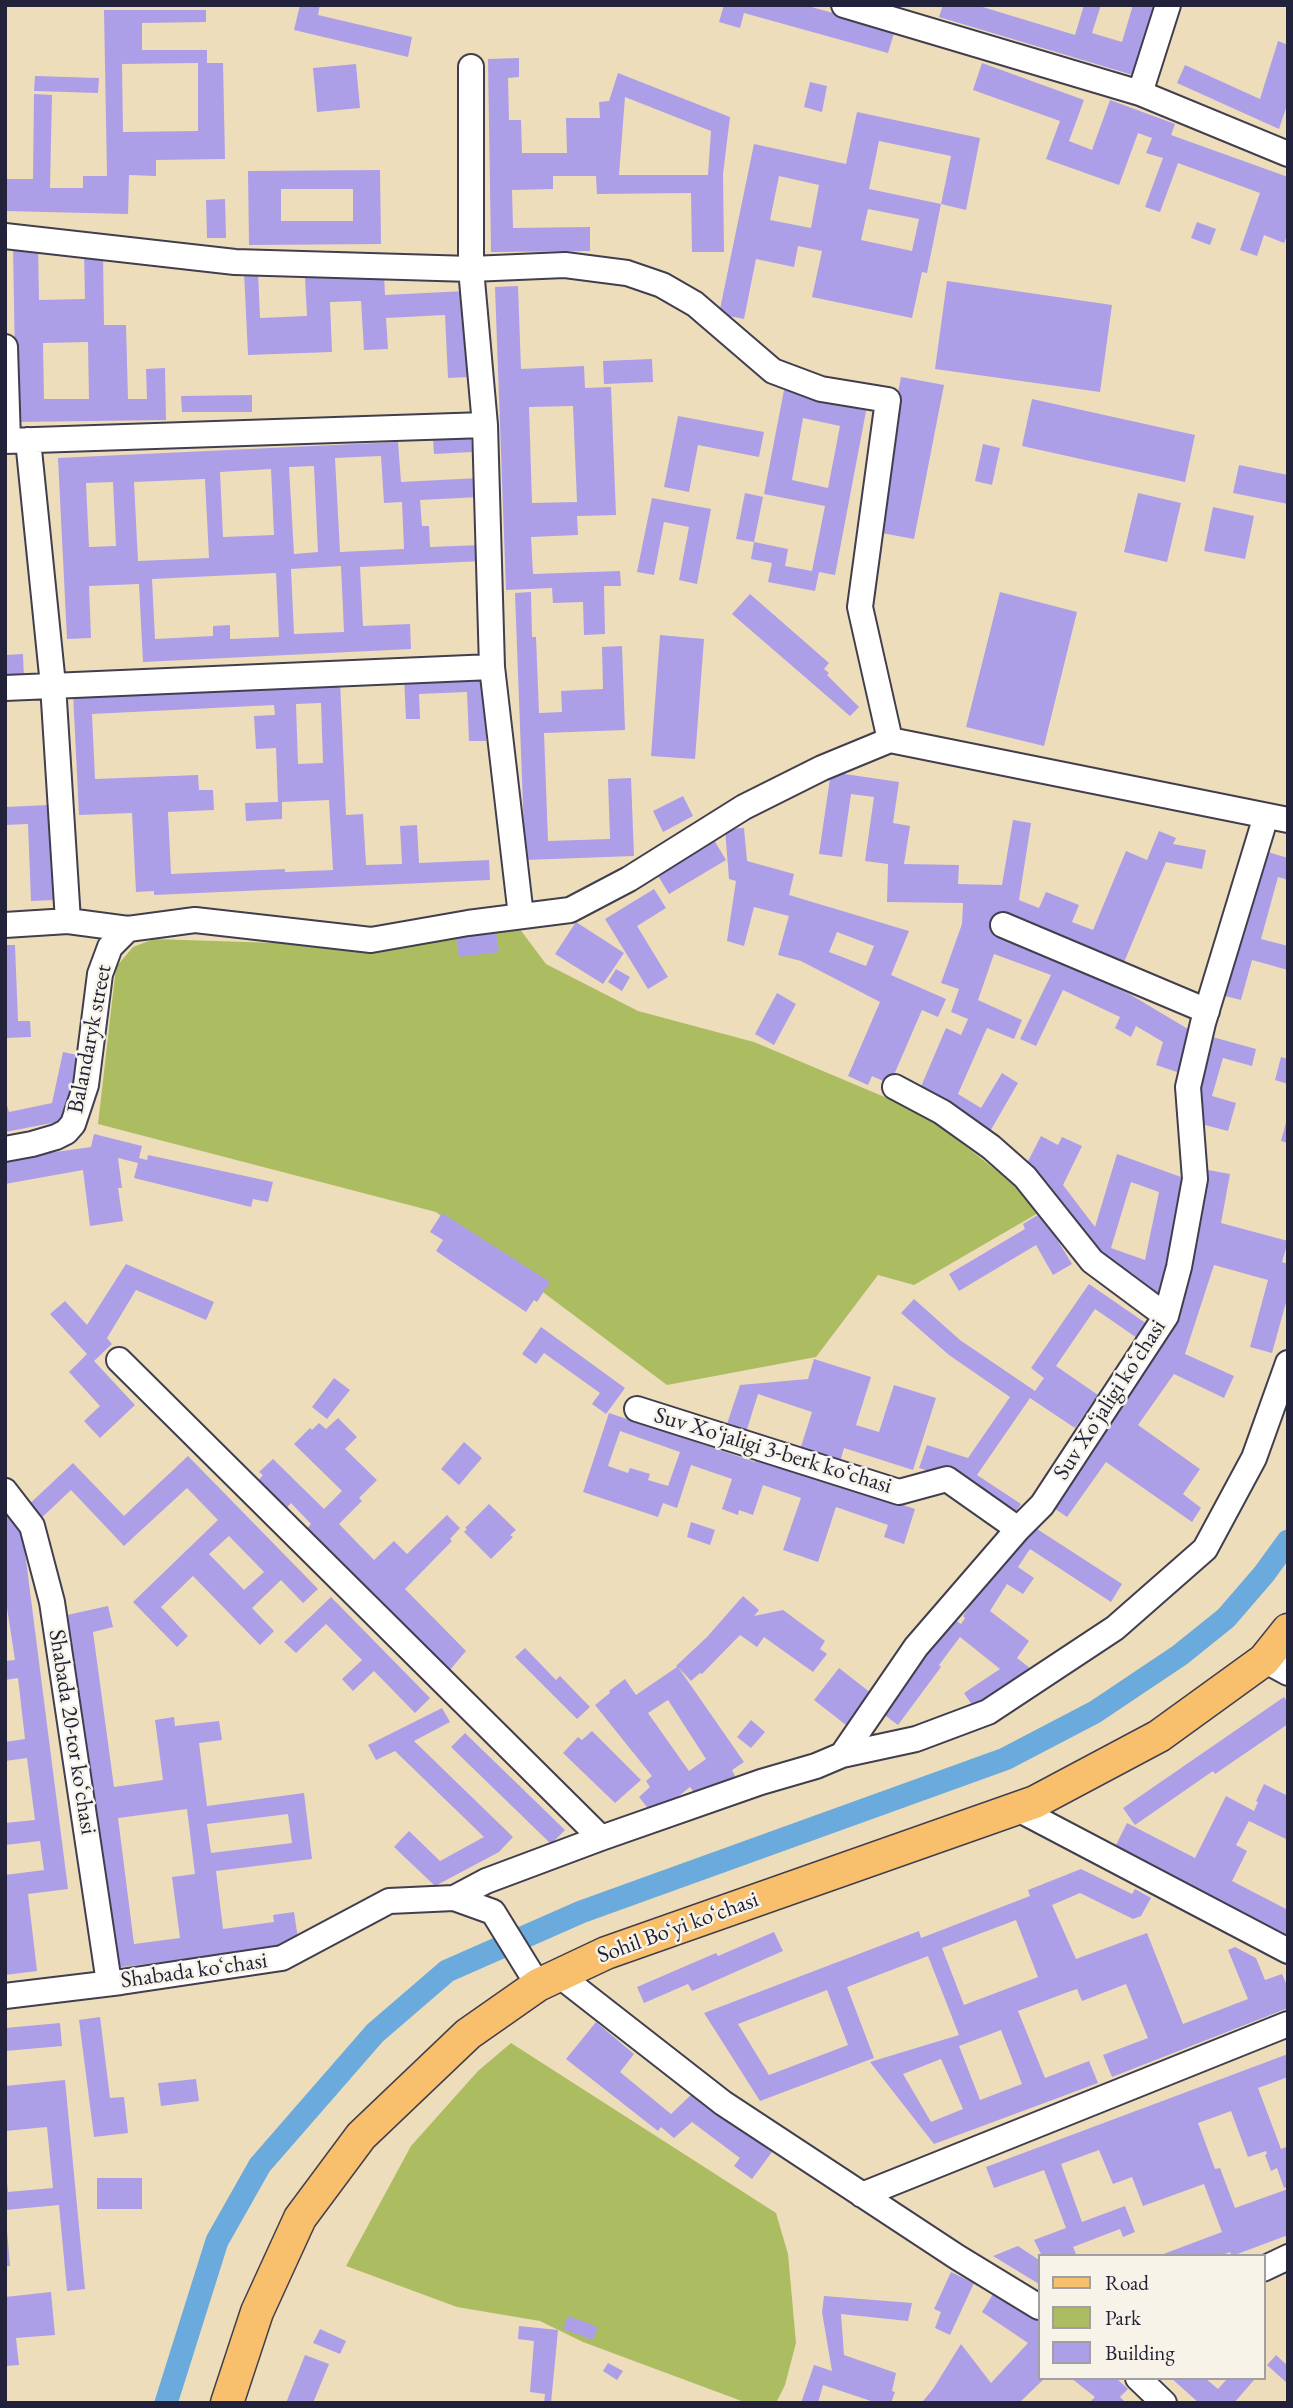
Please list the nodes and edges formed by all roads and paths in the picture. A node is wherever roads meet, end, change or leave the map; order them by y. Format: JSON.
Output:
{"nodes":[{"id":1,"x":844,"y":5,"type":"edge"},
{"id":2,"x":1168,"y":5,"type":"edge"},
{"id":3,"x":471,"y":66,"type":"dead end"},
{"id":4,"x":1140,"y":93,"type":"junction"},
{"id":5,"x":1288,"y":154,"type":"edge"},
{"id":6,"x":5,"y":236,"type":"edge"},
{"id":7,"x":471,"y":270,"type":"junction"},
{"id":8,"x":5,"y":347,"type":"edge"},
{"id":9,"x":485,"y":425,"type":"junction"},
{"id":10,"x":14,"y":441,"type":"edge"},
{"id":11,"x":492,"y":667,"type":"junction"},
{"id":12,"x":53,"y":685,"type":"junction"},
{"id":13,"x":5,"y":688,"type":"edge"},
{"id":14,"x":890,"y":740,"type":"junction"},
{"id":15,"x":1277,"y":818,"type":"edge"},
{"id":16,"x":521,"y":916,"type":"junction"},
{"id":17,"x":68,"y":921,"type":"junction"},
{"id":18,"x":5,"y":925,"type":"edge"},
{"id":19,"x":1003,"y":925,"type":"dead end"},
{"id":20,"x":128,"y":929,"type":"junction"},
{"id":21,"x":1207,"y":1011,"type":"junction"},
{"id":22,"x":895,"y":1087,"type":"dead end"},
{"id":23,"x":5,"y":1149,"type":"edge"},
{"id":24,"x":1166,"y":1316,"type":"junction"},
{"id":25,"x":119,"y":1360,"type":"dead end"},
{"id":26,"x":1288,"y":1363,"type":"edge"},
{"id":27,"x":636,"y":1409,"type":"dead end"},
{"id":28,"x":5,"y":1491,"type":"edge"},
{"id":29,"x":1018,"y":1529,"type":"junction"},
{"id":30,"x":1288,"y":1630,"type":"edge"},
{"id":31,"x":1276,"y":1666,"type":"edge"},
{"id":32,"x":842,"y":1755,"type":"junction"},
{"id":33,"x":1016,"y":1808,"type":"junction"},
{"id":34,"x":601,"y":1838,"type":"junction"},
{"id":35,"x":454,"y":1898,"type":"junction"},
{"id":36,"x":1288,"y":1951,"type":"edge"},
{"id":37,"x":548,"y":1980,"type":"junction"},
{"id":38,"x":109,"y":1983,"type":"junction"},
{"id":39,"x":5,"y":1996,"type":"edge"},
{"id":40,"x":1288,"y":2024,"type":"edge"},
{"id":41,"x":862,"y":2194,"type":"junction"},
{"id":42,"x":1288,"y":2257,"type":"edge"},
{"id":43,"x":1265,"y":2268,"type":"edge"},
{"id":44,"x":1038,"y":2306,"type":"edge"},
{"id":45,"x":1140,"y":2380,"type":"edge"},
{"id":46,"x":227,"y":2403,"type":"edge"},
{"id":47,"x":1164,"y":2403,"type":"edge"}],
"edges":[{"from":1,"to":4,"type":"street"},
{"from":2,"to":4,"type":"street"},
{"from":3,"to":7,"type":"street"},
{"from":4,"to":5,"type":"street"},
{"from":6,"to":7,"type":"street"},
{"from":7,"to":9,"type":"street"},
{"from":7,"to":14,"type":"street"},
{"from":8,"to":10,"type":"street"},
{"from":9,"to":10,"type":"street"},
{"from":9,"to":11,"type":"street"},
{"from":10,"to":12,"type":"street"},
{"from":11,"to":12,"type":"street"},
{"from":11,"to":16,"type":"street"},
{"from":12,"to":13,"type":"street"},
{"from":12,"to":17,"type":"street"},
{"from":14,"to":15,"type":"street"},
{"from":14,"to":16,"type":"street"},
{"from":15,"to":21,"type":"street","name":"Suv Xoʻjaligi koʻchasi"},
{"from":16,"to":20,"type":"street"},
{"from":17,"to":18,"type":"street"},
{"from":17,"to":20,"type":"street"},
{"from":19,"to":21,"type":"street"},
{"from":20,"to":23,"type":"street","name":"Balandaryk street"},
{"from":21,"to":24,"type":"street","name":"Suv Xoʻjaligi koʻchasi"},
{"from":22,"to":24,"type":"street"},
{"from":24,"to":29,"type":"street","name":"Suv Xoʻjaligi koʻchasi"},
{"from":25,"to":34,"type":"street"},
{"from":26,"to":32,"type":"street"},
{"from":27,"to":29,"type":"street","name":"Suv Xoʻjaligi 3-berk koʻchasi"},
{"from":28,"to":38,"type":"street","name":"Shabada 20-tor koʻchasi"},
{"from":29,"to":32,"type":"street","name":"Suv Xoʻjaligi koʻchasi"},
{"from":30,"to":31,"type":"main road","name":"Sohil Boʻyi koʻchasi"},
{"from":31,"to":33,"type":"main road","name":"Sohil Boʻyi koʻchasi"},
{"from":32,"to":34,"type":"street"},
{"from":33,"to":36,"type":"street"},
{"from":33,"to":37,"type":"main road","name":"Sohil Boʻyi koʻchasi"},
{"from":34,"to":35,"type":"street"},
{"from":35,"to":37,"type":"street","name":"Shabada koʻchasi"},
{"from":35,"to":38,"type":"street","name":"Shabada koʻchasi"},
{"from":37,"to":41,"type":"street"},
{"from":37,"to":46,"type":"main road","name":"Sohil Boʻyi koʻchasi"},
{"from":38,"to":39,"type":"street","name":"Shabada koʻchasi"},
{"from":40,"to":41,"type":"street"},
{"from":41,"to":44,"type":"street"},
{"from":42,"to":43,"type":"street"},
{"from":45,"to":47,"type":"street"}]}
